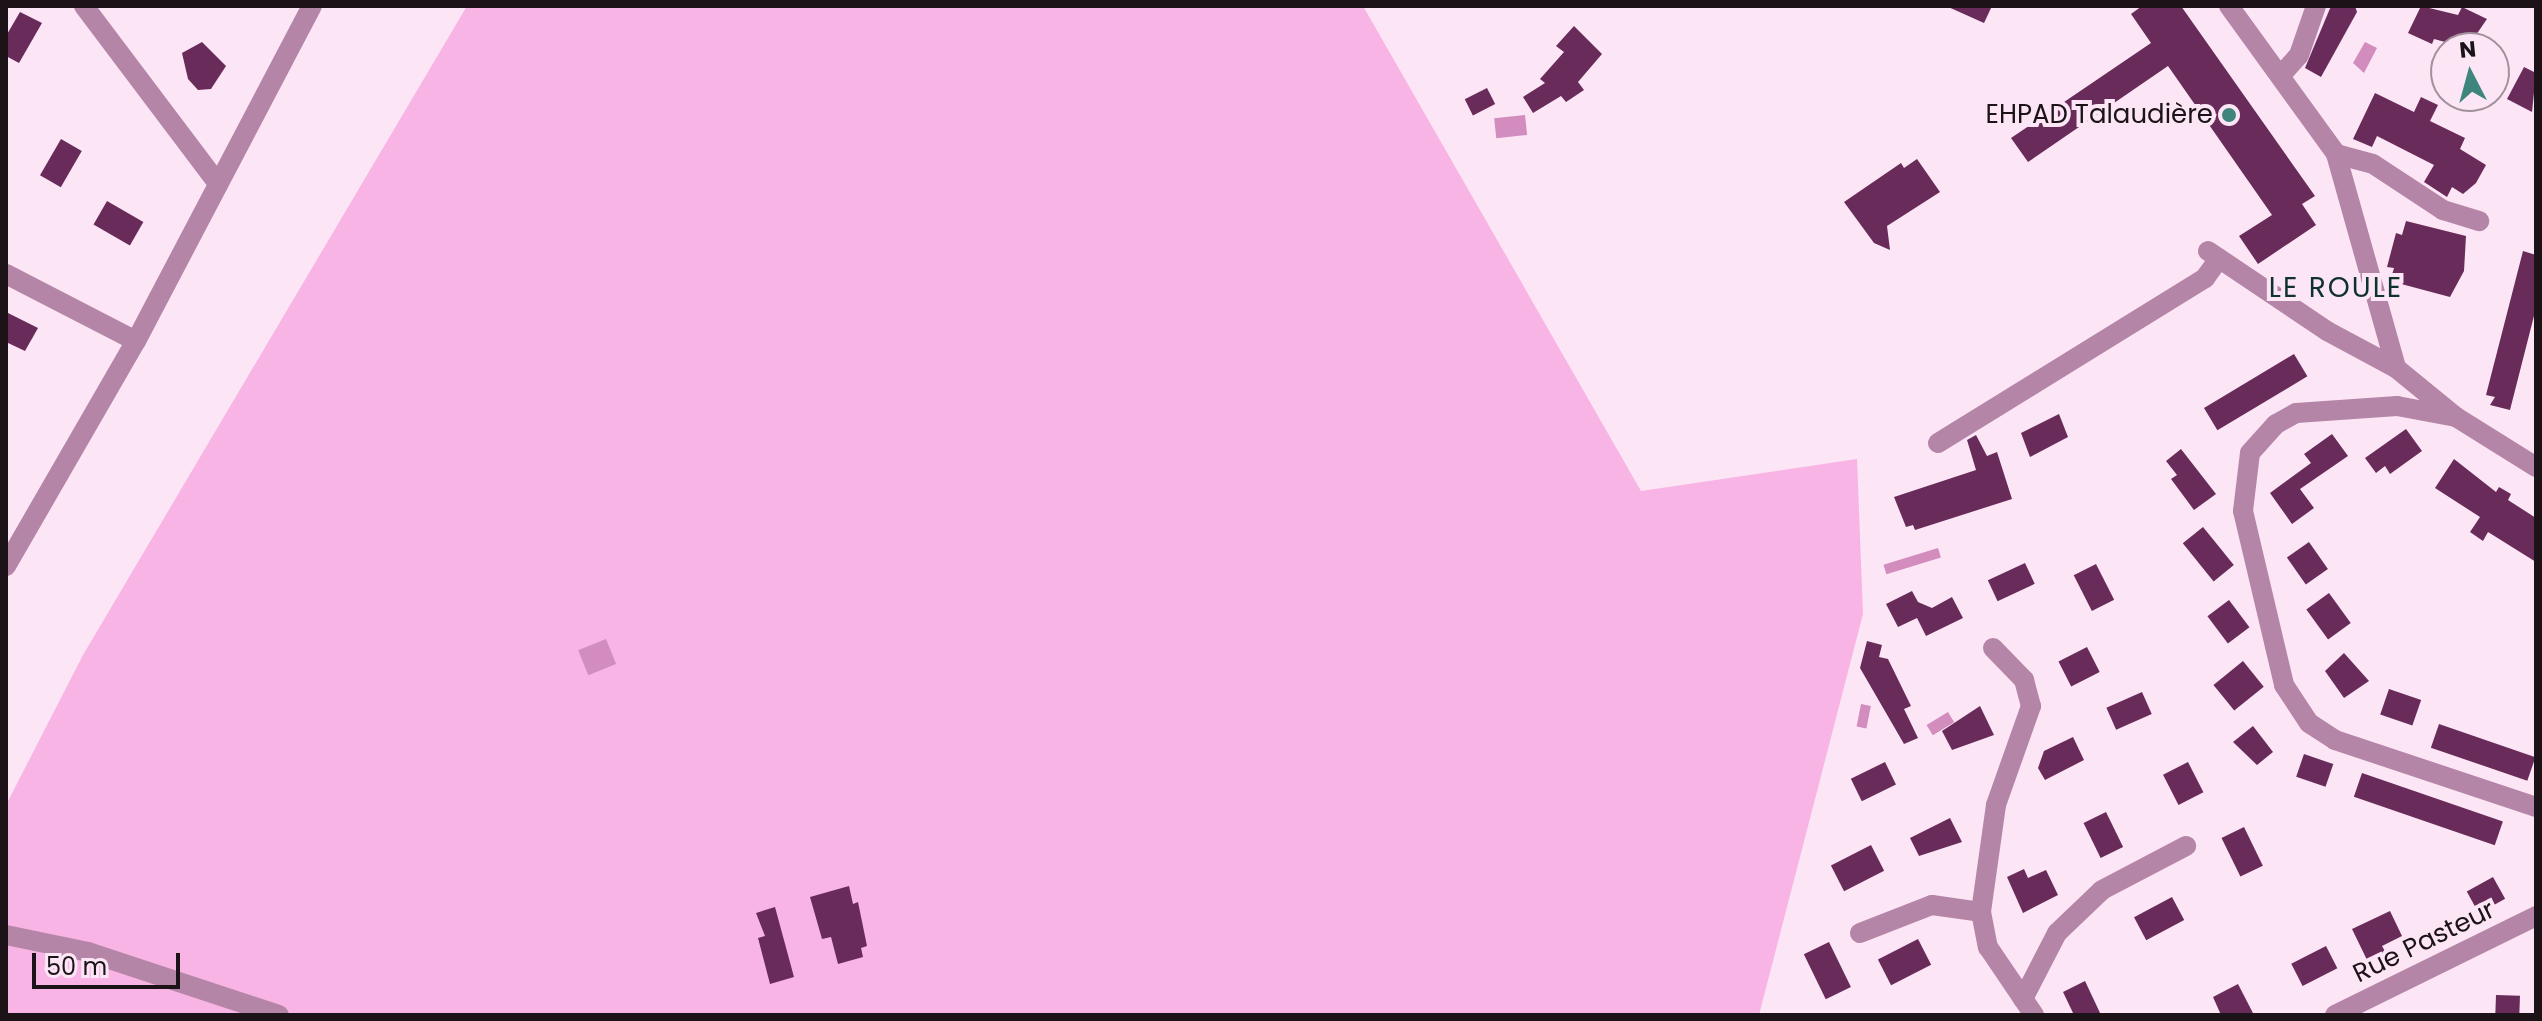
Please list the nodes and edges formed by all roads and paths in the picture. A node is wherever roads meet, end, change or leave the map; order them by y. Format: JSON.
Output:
{"nodes":[{"id":1,"x":84,"y":6,"type":"edge"},
{"id":2,"x":312,"y":6,"type":"edge"},
{"id":3,"x":2229,"y":6,"type":"edge"},
{"id":4,"x":2316,"y":6,"type":"edge"},
{"id":5,"x":2282,"y":74,"type":"junction"},
{"id":6,"x":2336,"y":154,"type":"junction"},
{"id":7,"x":218,"y":184,"type":"junction"},
{"id":8,"x":2479,"y":221,"type":"dead end"},
{"id":9,"x":6,"y":274,"type":"edge"},
{"id":10,"x":136,"y":341,"type":"junction"},
{"id":11,"x":2396,"y":368,"type":"junction"},
{"id":12,"x":2456,"y":417,"type":"junction"},
{"id":13,"x":1938,"y":443,"type":"dead end"},
{"id":14,"x":2536,"y":467,"type":"edge"},
{"id":15,"x":6,"y":566,"type":"edge"},
{"id":16,"x":1993,"y":648,"type":"dead end"},
{"id":17,"x":2536,"y":807,"type":"edge"},
{"id":18,"x":2186,"y":846,"type":"dead end"},
{"id":19,"x":1981,"y":912,"type":"junction"},
{"id":20,"x":2536,"y":916,"type":"edge"},
{"id":21,"x":1860,"y":933,"type":"dead end"},
{"id":22,"x":6,"y":935,"type":"edge"},
{"id":23,"x":2029,"y":1007,"type":"edge"},
{"id":24,"x":279,"y":1015,"type":"edge"},
{"id":25,"x":2335,"y":1015,"type":"edge"}],
"edges":[{"from":1,"to":7,"type":"street"},
{"from":2,"to":7,"type":"street"},
{"from":3,"to":5,"type":"street"},
{"from":4,"to":5,"type":"street"},
{"from":5,"to":6,"type":"street"},
{"from":6,"to":8,"type":"street"},
{"from":6,"to":11,"type":"street"},
{"from":7,"to":10,"type":"street"},
{"from":9,"to":10,"type":"street"},
{"from":10,"to":15,"type":"street"},
{"from":11,"to":12,"type":"street"},
{"from":11,"to":13,"type":"street"},
{"from":12,"to":14,"type":"street"},
{"from":12,"to":17,"type":"street"},
{"from":16,"to":19,"type":"street"},
{"from":18,"to":23,"type":"street"},
{"from":19,"to":21,"type":"street"},
{"from":19,"to":23,"type":"street"},
{"from":20,"to":25,"type":"street","name":"Rue Pasteur"},
{"from":22,"to":24,"type":"street"}]}
